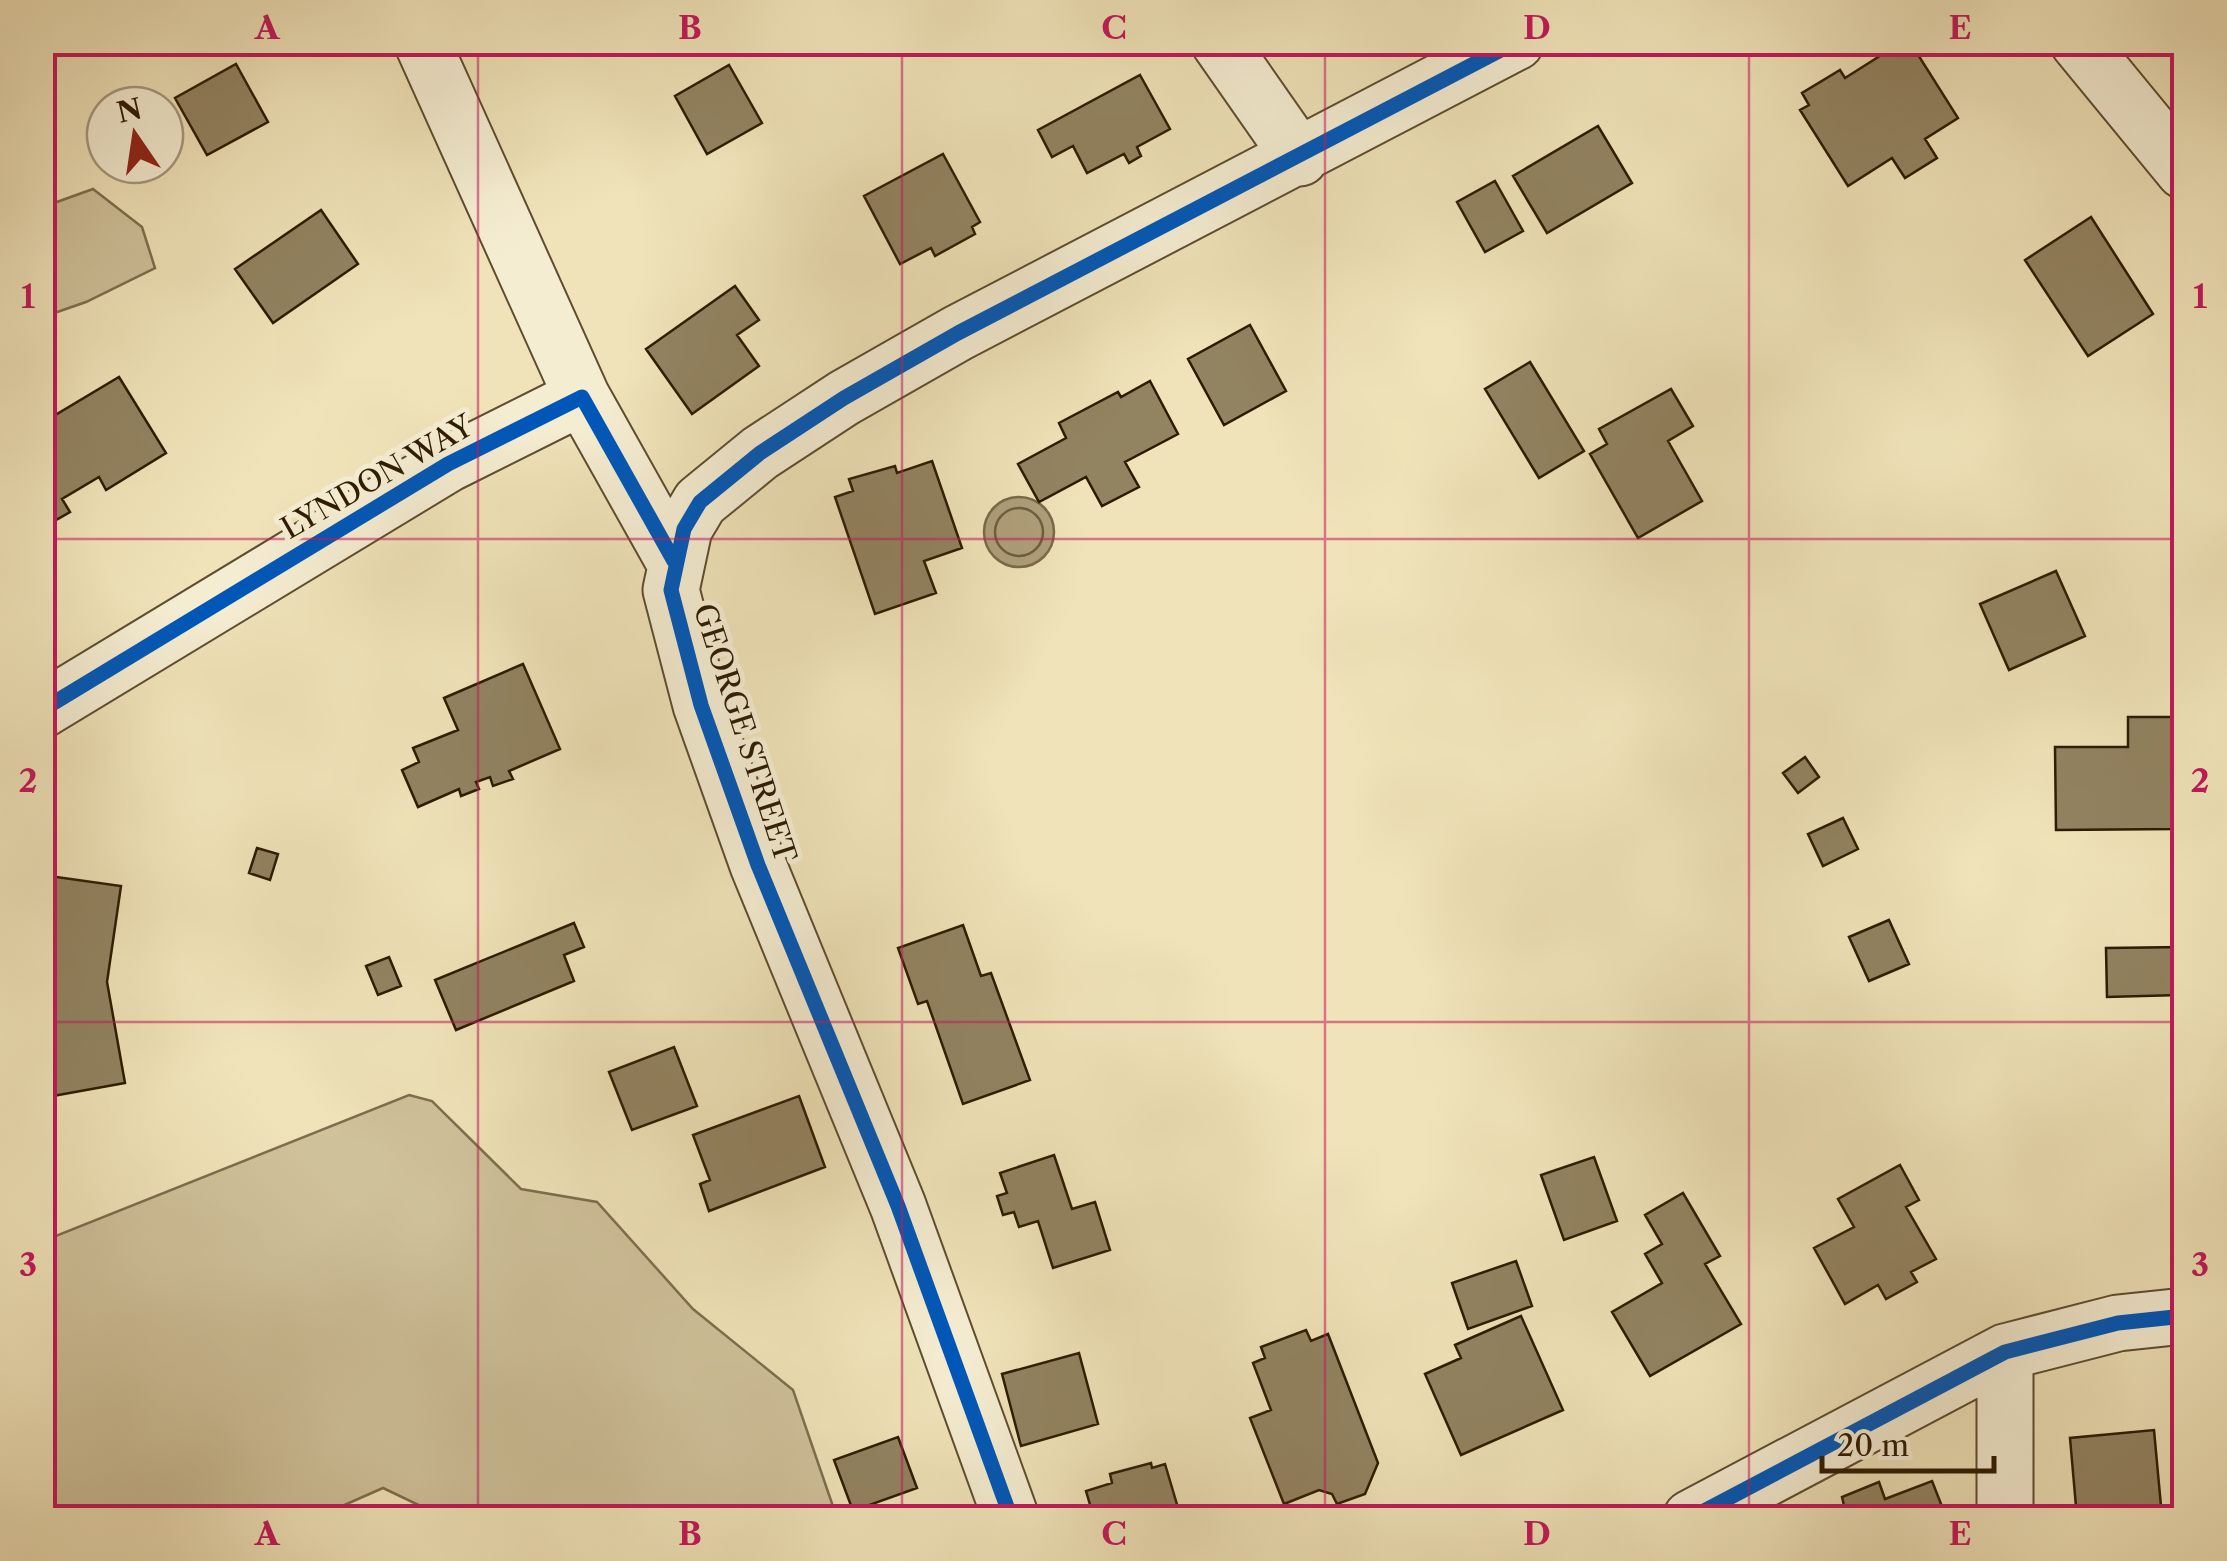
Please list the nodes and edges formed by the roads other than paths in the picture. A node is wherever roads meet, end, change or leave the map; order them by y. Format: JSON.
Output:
{"nodes":[{"id":1,"x":422,"y":42,"type":"edge"},
{"id":2,"x":1220,"y":42,"type":"edge"},
{"id":3,"x":1516,"y":42,"type":"edge"},
{"id":4,"x":2078,"y":42,"type":"edge"},
{"id":5,"x":1300,"y":158,"type":"junction"},
{"id":6,"x":2184,"y":171,"type":"edge"},
{"id":7,"x":582,"y":397,"type":"junction"},
{"id":8,"x":674,"y":561,"type":"junction"},
{"id":9,"x":42,"y":710,"type":"edge"},
{"id":10,"x":2184,"y":1316,"type":"edge"},
{"id":11,"x":2006,"y":1352,"type":"junction"},
{"id":12,"x":1011,"y":1518,"type":"edge"},
{"id":13,"x":1692,"y":1518,"type":"edge"},
{"id":14,"x":2005,"y":1518,"type":"edge"}],
"edges":[{"from":1,"to":7,"type":"street"},
{"from":2,"to":5,"type":"street"},
{"from":3,"to":5,"type":"street","name":"GEORGE STREET"},
{"from":4,"to":6,"type":"street"},
{"from":5,"to":8,"type":"street","name":"GEORGE STREET"},
{"from":7,"to":8,"type":"street"},
{"from":7,"to":9,"type":"street","name":"LYNDON WAY"},
{"from":8,"to":12,"type":"street","name":"GEORGE STREET"},
{"from":10,"to":11,"type":"street"},
{"from":11,"to":13,"type":"street"},
{"from":11,"to":14,"type":"street"}]}
